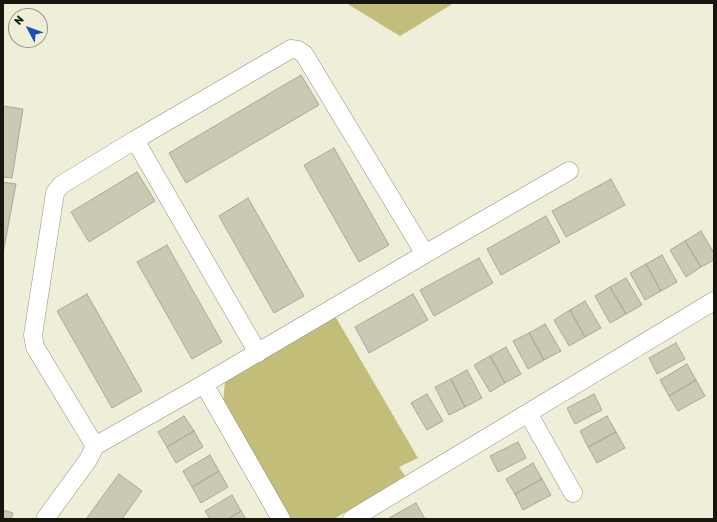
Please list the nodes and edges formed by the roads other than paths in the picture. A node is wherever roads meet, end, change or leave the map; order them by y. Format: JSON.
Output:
{"nodes":[{"id":1,"x":135,"y":140,"type":"junction"},
{"id":2,"x":569,"y":171,"type":"dead end"},
{"id":3,"x":425,"y":254,"type":"junction"},
{"id":4,"x":714,"y":301,"type":"edge"},
{"id":5,"x":258,"y":353,"type":"junction"},
{"id":6,"x":204,"y":384,"type":"junction"},
{"id":7,"x":528,"y":413,"type":"junction"},
{"id":8,"x":95,"y":446,"type":"junction"},
{"id":9,"x":573,"y":493,"type":"dead end"},
{"id":10,"x":45,"y":519,"type":"edge"},
{"id":11,"x":281,"y":519,"type":"edge"},
{"id":12,"x":352,"y":519,"type":"edge"}],
"edges":[{"from":1,"to":3,"type":"street"},
{"from":1,"to":5,"type":"street"},
{"from":1,"to":8,"type":"street"},
{"from":2,"to":3,"type":"street"},
{"from":3,"to":5,"type":"street"},
{"from":4,"to":7,"type":"street"},
{"from":5,"to":6,"type":"street"},
{"from":6,"to":8,"type":"street"},
{"from":6,"to":11,"type":"street"},
{"from":7,"to":9,"type":"street"},
{"from":7,"to":12,"type":"street"},
{"from":8,"to":10,"type":"street"}]}
